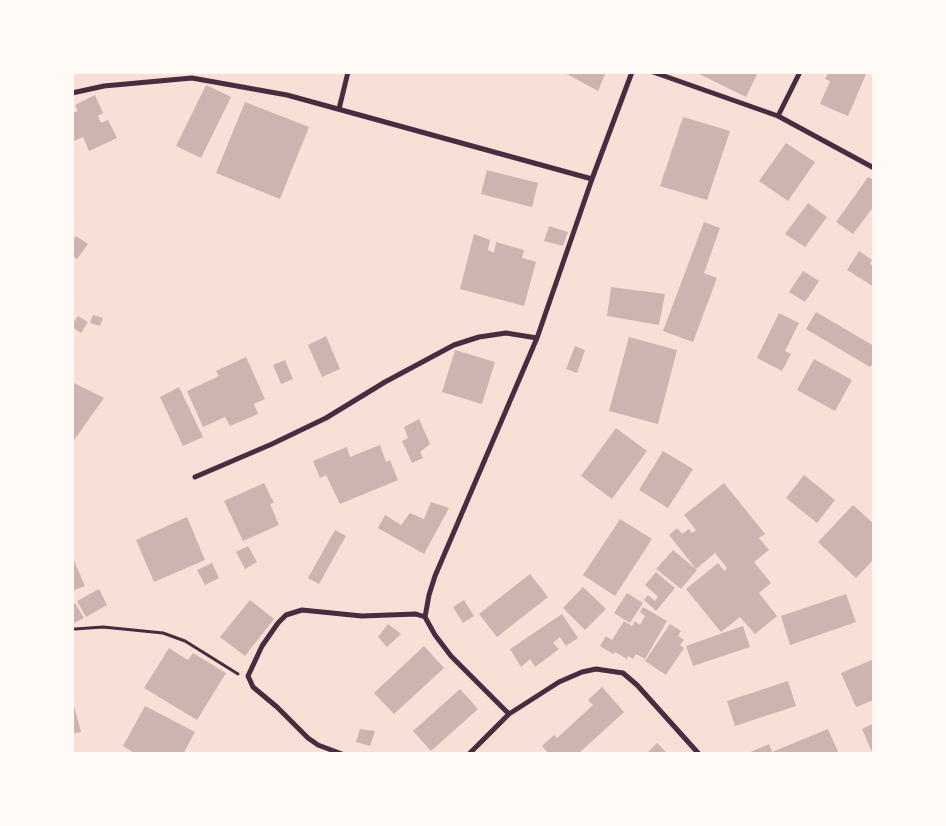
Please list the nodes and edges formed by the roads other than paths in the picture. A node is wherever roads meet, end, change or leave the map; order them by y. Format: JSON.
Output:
{"nodes":[{"id":1,"x":348,"y":72,"type":"edge"},
{"id":2,"x":632,"y":72,"type":"edge"},
{"id":3,"x":653,"y":72,"type":"edge"},
{"id":4,"x":800,"y":72,"type":"edge"},
{"id":5,"x":72,"y":93,"type":"edge"},
{"id":6,"x":340,"y":109,"type":"junction"},
{"id":7,"x":778,"y":116,"type":"junction"},
{"id":8,"x":874,"y":168,"type":"edge"},
{"id":9,"x":592,"y":179,"type":"junction"},
{"id":10,"x":537,"y":338,"type":"junction"},
{"id":11,"x":195,"y":476,"type":"dead end"},
{"id":12,"x":425,"y":617,"type":"junction"},
{"id":13,"x":509,"y":714,"type":"junction"},
{"id":14,"x":342,"y":754,"type":"edge"},
{"id":15,"x":469,"y":754,"type":"edge"},
{"id":16,"x":698,"y":754,"type":"edge"}],
"edges":[{"from":1,"to":6,"type":"street"},
{"from":2,"to":9,"type":"street"},
{"from":3,"to":7,"type":"street"},
{"from":4,"to":7,"type":"street"},
{"from":5,"to":6,"type":"street"},
{"from":6,"to":9,"type":"street"},
{"from":7,"to":8,"type":"street"},
{"from":9,"to":10,"type":"street"},
{"from":10,"to":11,"type":"street"},
{"from":10,"to":12,"type":"street"},
{"from":12,"to":13,"type":"street"},
{"from":12,"to":14,"type":"street"},
{"from":13,"to":15,"type":"street"},
{"from":13,"to":16,"type":"street"}]}
